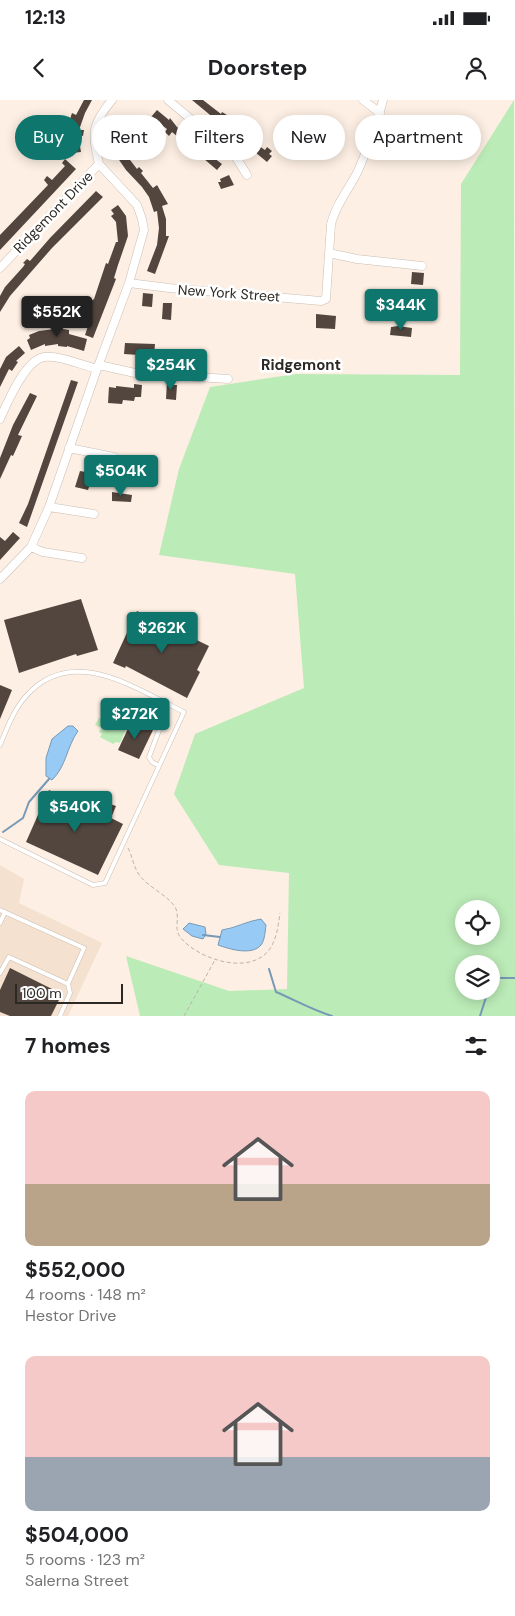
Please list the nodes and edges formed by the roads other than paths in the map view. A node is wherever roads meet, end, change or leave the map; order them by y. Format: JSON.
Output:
{"nodes":[{"id":1,"x":112,"y":100,"type":"edge"},
{"id":2,"x":168,"y":100,"type":"edge"},
{"id":3,"x":364,"y":100,"type":"edge"},
{"id":4,"x":383,"y":100,"type":"edge"},
{"id":5,"x":380,"y":113,"type":"junction"},
{"id":6,"x":99,"y":164,"type":"junction"},
{"id":7,"x":247,"y":174,"type":"dead end"},
{"id":8,"x":328,"y":253,"type":"junction"},
{"id":9,"x":422,"y":266,"type":"dead end"},
{"id":10,"x":0,"y":268,"type":"edge"},
{"id":11,"x":129,"y":283,"type":"junction"},
{"id":12,"x":98,"y":367,"type":"junction"},
{"id":13,"x":228,"y":379,"type":"dead end"},
{"id":14,"x":0,"y":419,"type":"edge"},
{"id":15,"x":69,"y":448,"type":"junction"},
{"id":16,"x":114,"y":457,"type":"dead end"},
{"id":17,"x":49,"y":507,"type":"junction"},
{"id":18,"x":94,"y":514,"type":"dead end"},
{"id":19,"x":31,"y":547,"type":"junction"},
{"id":20,"x":82,"y":558,"type":"dead end"},
{"id":21,"x":0,"y":579,"type":"edge"},
{"id":22,"x":162,"y":725,"type":"dead end"},
{"id":23,"x":0,"y":745,"type":"edge"},
{"id":24,"x":159,"y":766,"type":"junction"},
{"id":25,"x":0,"y":839,"type":"edge"},
{"id":26,"x":0,"y":910,"type":"edge"},
{"id":27,"x":5,"y":912,"type":"junction"},
{"id":28,"x":0,"y":923,"type":"edge"},
{"id":29,"x":0,"y":973,"type":"edge"},
{"id":30,"x":68,"y":984,"type":"junction"},
{"id":31,"x":60,"y":1016,"type":"edge"}],
"edges":[{"from":1,"to":6,"type":"street","name":"Ridgemont Drive"},
{"from":2,"to":7,"type":"street"},
{"from":3,"to":5,"type":"street"},
{"from":4,"to":5,"type":"street"},
{"from":5,"to":8,"type":"street"},
{"from":6,"to":10,"type":"street","name":"Ridgemont Drive"},
{"from":6,"to":11,"type":"street"},
{"from":8,"to":9,"type":"street"},
{"from":8,"to":11,"type":"street","name":"New York Street"},
{"from":11,"to":12,"type":"street"},
{"from":12,"to":13,"type":"street"},
{"from":12,"to":14,"type":"street"},
{"from":12,"to":15,"type":"street"},
{"from":15,"to":16,"type":"street"},
{"from":15,"to":17,"type":"street"},
{"from":17,"to":18,"type":"street"},
{"from":17,"to":19,"type":"street"},
{"from":19,"to":20,"type":"street"},
{"from":19,"to":21,"type":"street"},
{"from":22,"to":24,"type":"lane"},
{"from":23,"to":24,"type":"lane"},
{"from":24,"to":25,"type":"lane"},
{"from":26,"to":27,"type":"lane"},
{"from":27,"to":28,"type":"lane"},
{"from":27,"to":30,"type":"lane"},
{"from":29,"to":30,"type":"lane"},
{"from":30,"to":31,"type":"lane"}]}
